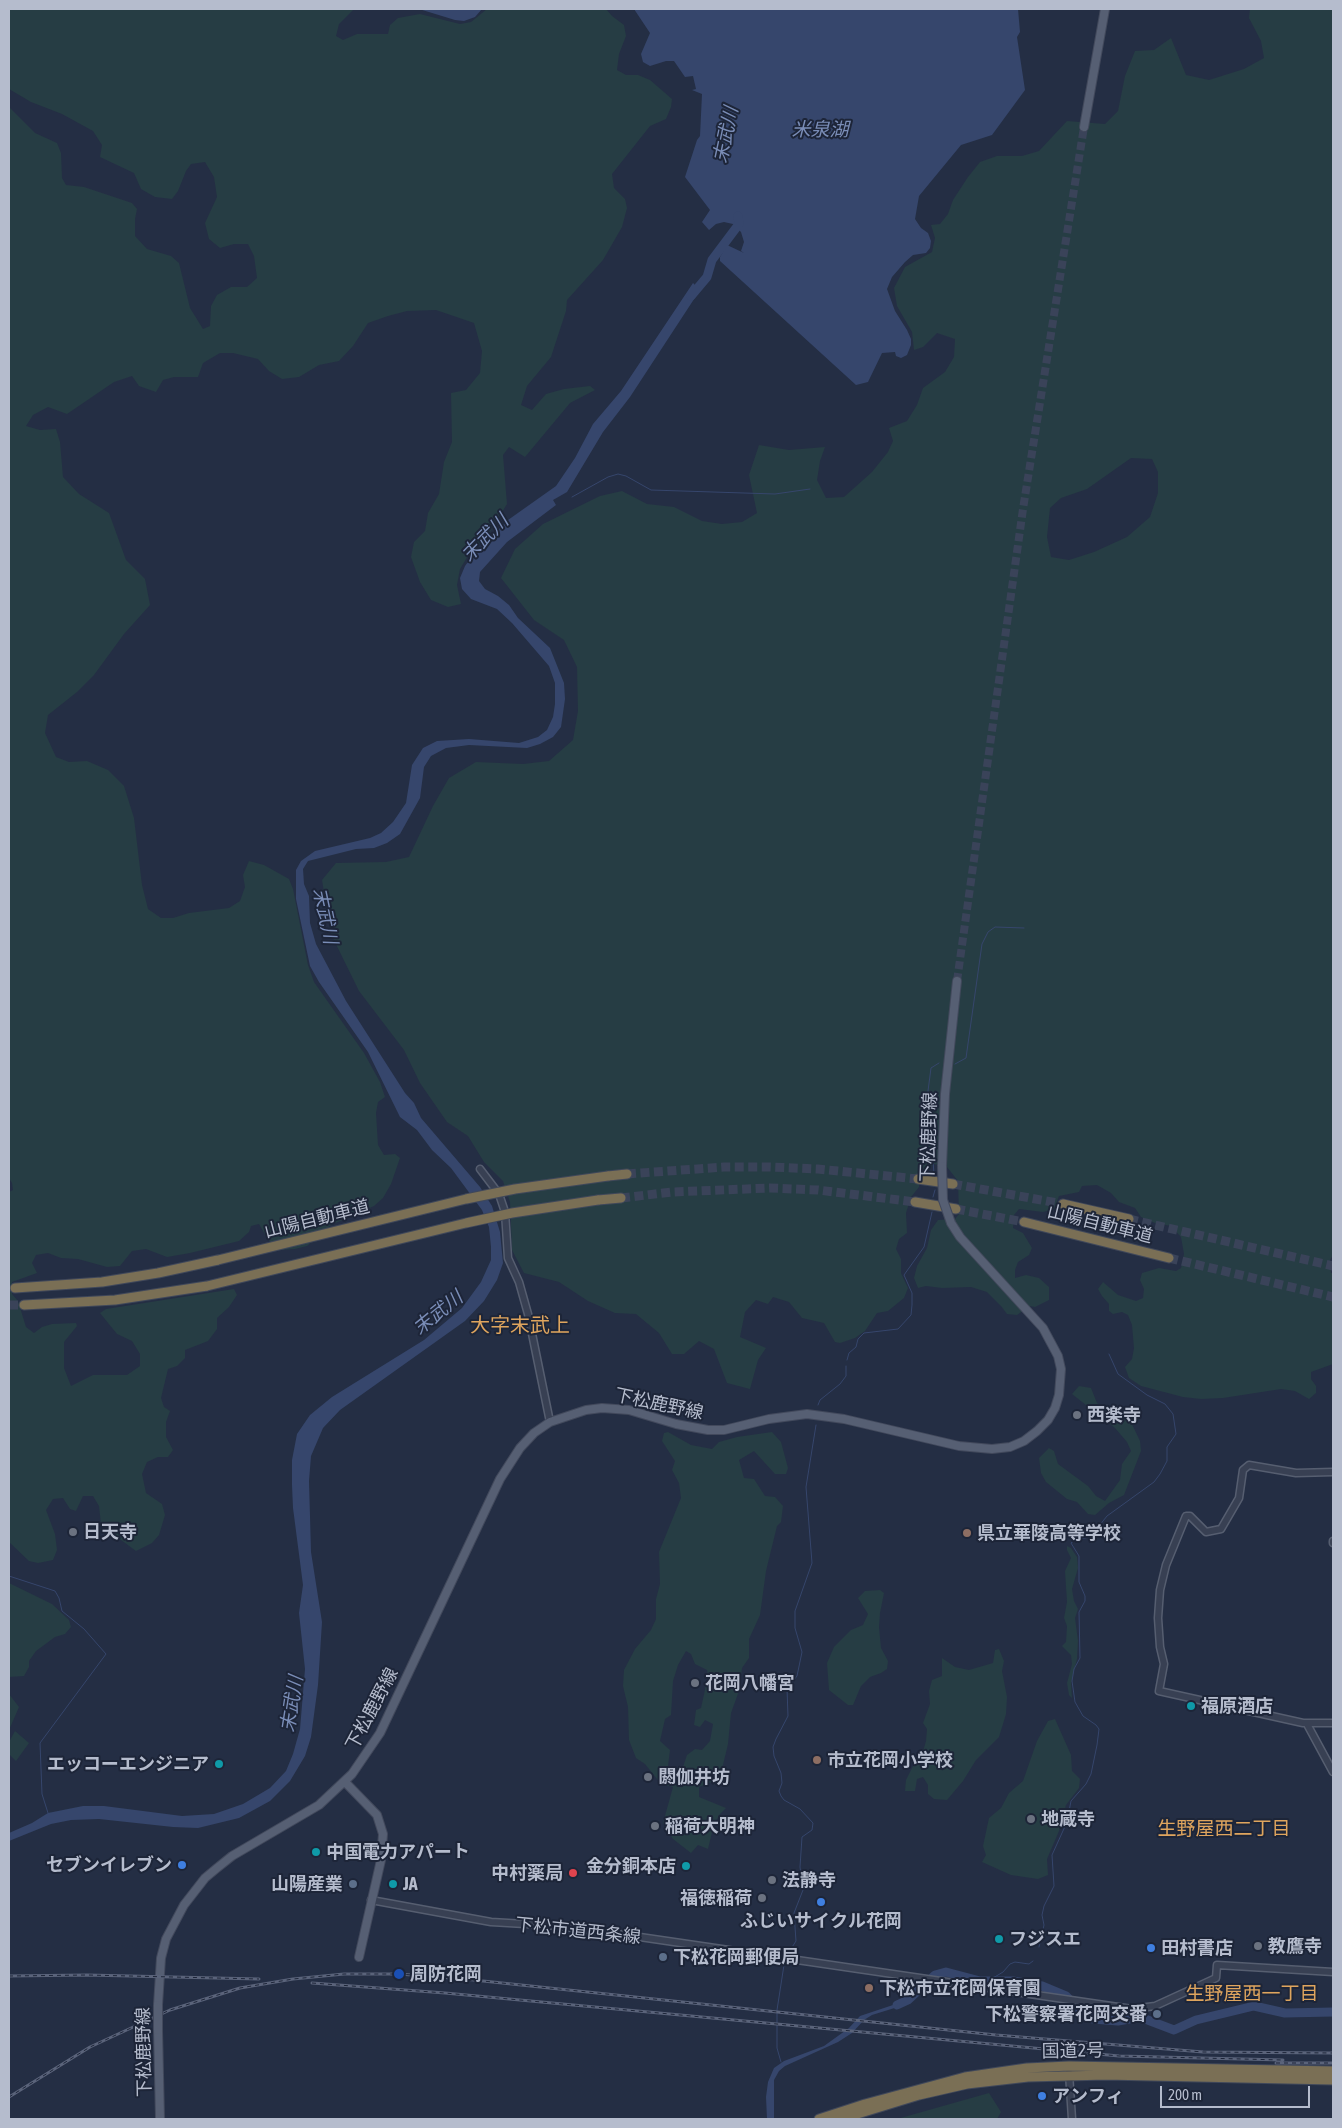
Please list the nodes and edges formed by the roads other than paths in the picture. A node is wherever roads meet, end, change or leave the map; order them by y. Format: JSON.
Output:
{"nodes":[{"id":1,"x":1105,"y":9,"type":"edge"},
{"id":2,"x":1084,"y":127,"type":"tunnel mouth"},
{"id":3,"x":958,"y":981,"type":"tunnel mouth"},
{"id":4,"x":480,"y":1168,"type":"dead end"},
{"id":5,"x":627,"y":1174,"type":"tunnel mouth"},
{"id":6,"x":918,"y":1179,"type":"tunnel mouth"},
{"id":7,"x":953,"y":1184,"type":"tunnel mouth"},
{"id":8,"x":621,"y":1198,"type":"tunnel mouth"},
{"id":9,"x":915,"y":1202,"type":"tunnel mouth"},
{"id":10,"x":1063,"y":1204,"type":"tunnel mouth"},
{"id":11,"x":956,"y":1209,"type":"tunnel mouth"},
{"id":12,"x":1129,"y":1219,"type":"tunnel mouth"},
{"id":13,"x":1024,"y":1222,"type":"tunnel mouth"},
{"id":14,"x":1169,"y":1258,"type":"tunnel mouth"},
{"id":15,"x":15,"y":1288,"type":"dead end"},
{"id":16,"x":24,"y":1305,"type":"tunnel mouth"},
{"id":17,"x":550,"y":1422,"type":"junction"},
{"id":18,"x":1333,"y":1472,"type":"edge"},
{"id":19,"x":1333,"y":1723,"type":"edge"},
{"id":20,"x":1307,"y":1724,"type":"junction"},
{"id":21,"x":1333,"y":1772,"type":"edge"},
{"id":22,"x":345,"y":1782,"type":"junction"},
{"id":23,"x":371,"y":1900,"type":"junction"},
{"id":24,"x":359,"y":1957,"type":"dead end"},
{"id":25,"x":1333,"y":1972,"type":"edge"},
{"id":26,"x":1069,"y":2070,"type":"junction"},
{"id":27,"x":1333,"y":2071,"type":"edge"},
{"id":28,"x":1333,"y":2080,"type":"edge"},
{"id":29,"x":160,"y":2119,"type":"edge"},
{"id":30,"x":819,"y":2119,"type":"edge"},
{"id":31,"x":841,"y":2119,"type":"edge"},
{"id":32,"x":1072,"y":2119,"type":"edge"}],
"edges":[{"from":1,"to":2,"type":"main road"},
{"from":3,"to":17,"type":"main road","name":"下松鹿野線","bridge":true},
{"from":4,"to":17,"type":"street"},
{"from":5,"to":15,"type":"highway","name":"山陽自動車道","bridge":true},
{"from":6,"to":7,"type":"highway"},
{"from":8,"to":16,"type":"highway","bridge":true},
{"from":9,"to":11,"type":"highway"},
{"from":10,"to":12,"type":"highway","name":"山陽自動車道"},
{"from":13,"to":14,"type":"highway","name":"山陽自動車道"},
{"from":17,"to":22,"type":"main road","name":"下松鹿野線"},
{"from":18,"to":20,"type":"street"},
{"from":19,"to":20,"type":"street"},
{"from":20,"to":21,"type":"street"},
{"from":22,"to":23,"type":"main road"},
{"from":22,"to":29,"type":"main road","name":"下松鹿野線","bridge":true},
{"from":23,"to":24,"type":"main road"},
{"from":23,"to":25,"type":"street","name":"下松市道西条線"},
{"from":26,"to":27,"type":"highway","name":"国道2号"},
{"from":26,"to":28,"type":"highway","name":"国道2号"},
{"from":26,"to":30,"type":"highway","name":"国道2号"},
{"from":26,"to":31,"type":"highway","name":"国道2号"},
{"from":26,"to":32,"type":"street"}]}
